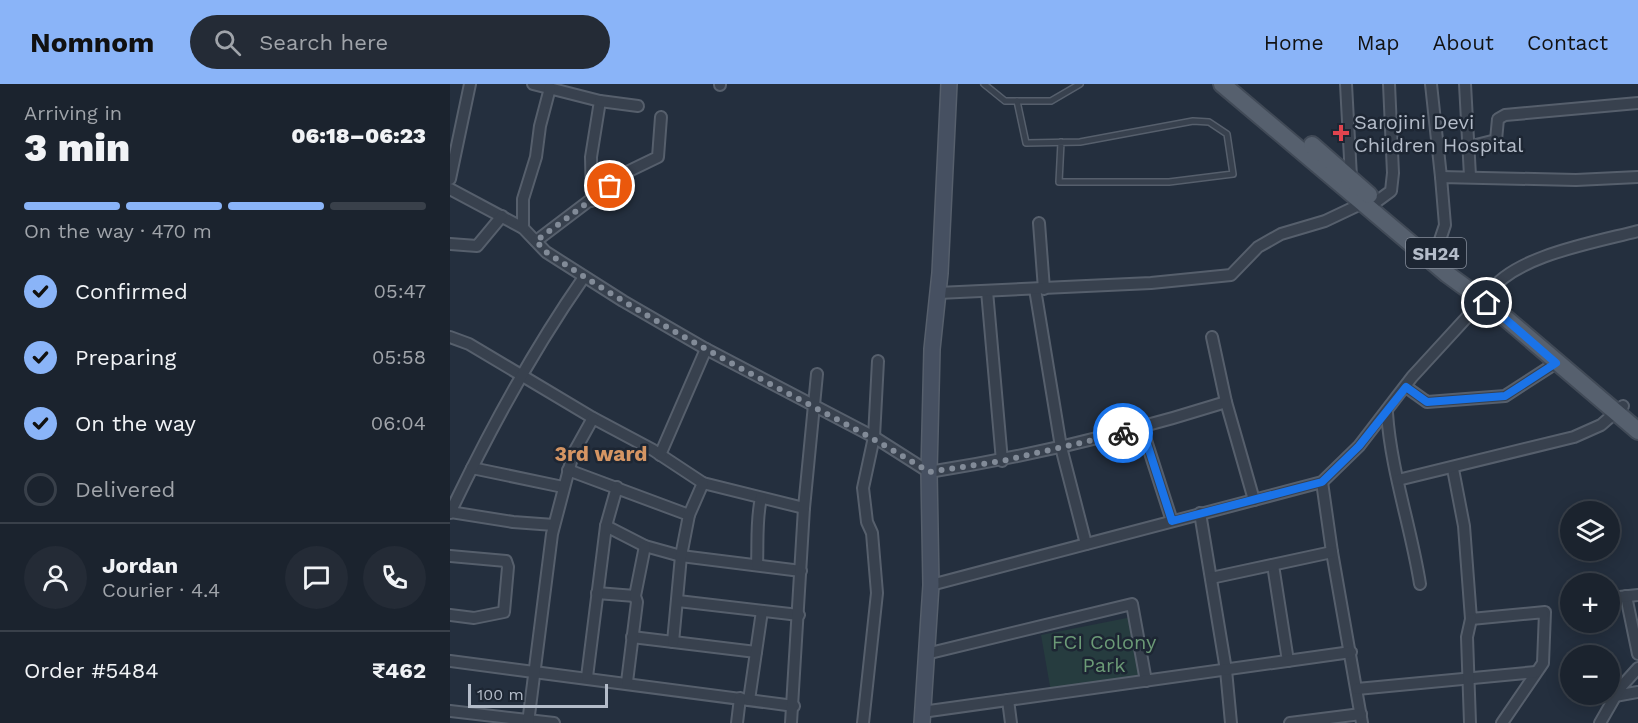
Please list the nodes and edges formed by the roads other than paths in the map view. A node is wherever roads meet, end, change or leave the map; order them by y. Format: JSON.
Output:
{"nodes":[{"id":1,"x":470,"y":84,"type":"edge"},
{"id":2,"x":533,"y":84,"type":"edge"},
{"id":3,"x":949,"y":84,"type":"edge"},
{"id":4,"x":984,"y":84,"type":"edge"},
{"id":5,"x":1080,"y":84,"type":"edge"},
{"id":6,"x":1222,"y":84,"type":"edge"},
{"id":7,"x":1237,"y":84,"type":"edge"},
{"id":8,"x":1346,"y":84,"type":"edge"},
{"id":9,"x":1389,"y":84,"type":"edge"},
{"id":10,"x":1431,"y":84,"type":"edge"},
{"id":11,"x":1465,"y":84,"type":"edge"},
{"id":12,"x":550,"y":88,"type":"junction"},
{"id":13,"x":600,"y":101,"type":"junction"},
{"id":14,"x":1017,"y":101,"type":"junction"},
{"id":15,"x":1638,"y":103,"type":"edge"},
{"id":16,"x":638,"y":106,"type":"dead end"},
{"id":17,"x":662,"y":117,"type":"dead end"},
{"id":18,"x":1061,"y":142,"type":"junction"},
{"id":19,"x":1468,"y":147,"type":"junction"},
{"id":20,"x":1470,"y":176,"type":"junction"},
{"id":21,"x":1351,"y":177,"type":"junction"},
{"id":22,"x":1441,"y":177,"type":"junction"},
{"id":23,"x":1638,"y":177,"type":"edge"},
{"id":24,"x":450,"y":179,"type":"edge"},
{"id":25,"x":450,"y":189,"type":"edge"},
{"id":26,"x":592,"y":201,"type":"junction"},
{"id":27,"x":1370,"y":202,"type":"junction"},
{"id":28,"x":502,"y":216,"type":"junction"},
{"id":29,"x":1039,"y":223,"type":"dead end"},
{"id":30,"x":523,"y":228,"type":"junction"},
{"id":31,"x":1638,"y":231,"type":"edge"},
{"id":32,"x":536,"y":241,"type":"junction"},
{"id":33,"x":450,"y":244,"type":"edge"},
{"id":34,"x":1436,"y":252,"type":"junction"},
{"id":35,"x":584,"y":276,"type":"junction"},
{"id":36,"x":1040,"y":289,"type":"junction"},
{"id":37,"x":987,"y":291,"type":"junction"},
{"id":38,"x":938,"y":293,"type":"junction"},
{"id":39,"x":1486,"y":296,"type":"junction"},
{"id":40,"x":450,"y":337,"type":"edge"},
{"id":41,"x":1212,"y":337,"type":"dead end"},
{"id":42,"x":706,"y":349,"type":"junction"},
{"id":43,"x":878,"y":361,"type":"dead end"},
{"id":44,"x":1556,"y":363,"type":"junction"},
{"id":45,"x":817,"y":374,"type":"dead end"},
{"id":46,"x":522,"y":377,"type":"junction"},
{"id":47,"x":1406,"y":387,"type":"junction"},
{"id":48,"x":1226,"y":402,"type":"junction"},
{"id":49,"x":816,"y":405,"type":"junction"},
{"id":50,"x":1619,"y":409,"type":"junction"},
{"id":51,"x":1387,"y":413,"type":"junction"},
{"id":52,"x":593,"y":418,"type":"junction"},
{"id":53,"x":1638,"y":418,"type":"edge"},
{"id":54,"x":1142,"y":428,"type":"junction"},
{"id":55,"x":1638,"y":431,"type":"edge"},
{"id":56,"x":874,"y":437,"type":"junction"},
{"id":57,"x":1061,"y":447,"type":"junction"},
{"id":58,"x":660,"y":455,"type":"junction"},
{"id":59,"x":1002,"y":461,"type":"junction"},
{"id":60,"x":472,"y":468,"type":"junction"},
{"id":61,"x":1453,"y":469,"type":"junction"},
{"id":62,"x":568,"y":470,"type":"junction"},
{"id":63,"x":929,"y":472,"type":"junction"},
{"id":64,"x":1398,"y":480,"type":"junction"},
{"id":65,"x":1322,"y":482,"type":"junction"},
{"id":66,"x":704,"y":483,"type":"junction"},
{"id":67,"x":617,"y":487,"type":"junction"},
{"id":68,"x":563,"y":488,"type":"junction"},
{"id":69,"x":761,"y":498,"type":"junction"},
{"id":70,"x":1254,"y":500,"type":"junction"},
{"id":71,"x":804,"y":508,"type":"junction"},
{"id":72,"x":450,"y":512,"type":"edge"},
{"id":73,"x":1200,"y":513,"type":"junction"},
{"id":74,"x":689,"y":515,"type":"junction"},
{"id":75,"x":1172,"y":521,"type":"junction"},
{"id":76,"x":554,"y":525,"type":"junction"},
{"id":77,"x":606,"y":526,"type":"junction"},
{"id":78,"x":1086,"y":544,"type":"junction"},
{"id":79,"x":645,"y":546,"type":"junction"},
{"id":80,"x":1332,"y":552,"type":"junction"},
{"id":81,"x":450,"y":556,"type":"edge"},
{"id":82,"x":681,"y":556,"type":"junction"},
{"id":83,"x":757,"y":565,"type":"junction"},
{"id":84,"x":1273,"y":565,"type":"junction"},
{"id":85,"x":801,"y":571,"type":"junction"},
{"id":86,"x":1211,"y":578,"type":"junction"},
{"id":87,"x":1420,"y":584,"type":"dead end"},
{"id":88,"x":931,"y":585,"type":"junction"},
{"id":89,"x":597,"y":593,"type":"junction"},
{"id":90,"x":1638,"y":595,"type":"edge"},
{"id":91,"x":635,"y":596,"type":"junction"},
{"id":92,"x":1626,"y":596,"type":"junction"},
{"id":93,"x":1620,"y":597,"type":"edge"},
{"id":94,"x":678,"y":601,"type":"junction"},
{"id":95,"x":762,"y":611,"type":"junction"},
{"id":96,"x":450,"y":615,"type":"edge"},
{"id":97,"x":799,"y":615,"type":"junction"},
{"id":98,"x":1471,"y":619,"type":"junction"},
{"id":99,"x":632,"y":637,"type":"junction"},
{"id":100,"x":674,"y":642,"type":"junction"},
{"id":101,"x":756,"y":652,"type":"junction"},
{"id":102,"x":1351,"y":652,"type":"junction"},
{"id":103,"x":926,"y":654,"type":"junction"},
{"id":104,"x":1638,"y":654,"type":"edge"},
{"id":105,"x":450,"y":661,"type":"edge"},
{"id":106,"x":1288,"y":661,"type":"junction"},
{"id":107,"x":1638,"y":668,"type":"edge"},
{"id":108,"x":1226,"y":669,"type":"junction"},
{"id":109,"x":534,"y":671,"type":"junction"},
{"id":110,"x":1536,"y":672,"type":"junction"},
{"id":111,"x":587,"y":677,"type":"junction"},
{"id":112,"x":1469,"y":677,"type":"junction"},
{"id":113,"x":1146,"y":681,"type":"junction"},
{"id":114,"x":627,"y":682,"type":"junction"},
{"id":115,"x":1357,"y":689,"type":"junction"},
{"id":116,"x":1620,"y":690,"type":"edge"},
{"id":117,"x":1638,"y":692,"type":"edge"},
{"id":118,"x":1620,"y":695,"type":"edge"},
{"id":119,"x":745,"y":699,"type":"junction"},
{"id":120,"x":1008,"y":700,"type":"junction"},
{"id":121,"x":1610,"y":705,"type":"edge"},
{"id":122,"x":794,"y":706,"type":"junction"},
{"id":123,"x":453,"y":711,"type":"edge"},
{"id":124,"x":922,"y":718,"type":"edge"},
{"id":125,"x":1361,"y":718,"type":"edge"},
{"id":126,"x":528,"y":722,"type":"edge"},
{"id":127,"x":454,"y":723,"type":"edge"},
{"id":128,"x":554,"y":723,"type":"edge"},
{"id":129,"x":737,"y":723,"type":"edge"},
{"id":130,"x":791,"y":723,"type":"edge"},
{"id":131,"x":863,"y":723,"type":"edge"},
{"id":132,"x":1011,"y":723,"type":"edge"},
{"id":133,"x":1231,"y":723,"type":"edge"},
{"id":134,"x":1296,"y":723,"type":"edge"},
{"id":135,"x":1470,"y":723,"type":"edge"},
{"id":136,"x":1502,"y":723,"type":"edge"},
{"id":137,"x":1600,"y":723,"type":"edge"}],
"edges":[{"from":1,"to":24,"type":"street"},
{"from":2,"to":12,"type":"street"},
{"from":3,"to":38,"type":"street"},
{"from":4,"to":14,"type":"lane"},
{"from":5,"to":14,"type":"lane"},
{"from":6,"to":27,"type":"main road","number":"SH24"},
{"from":7,"to":21,"type":"main road","number":"SH24"},
{"from":8,"to":21,"type":"street"},
{"from":9,"to":27,"type":"street"},
{"from":10,"to":22,"type":"street"},
{"from":11,"to":19,"type":"street"},
{"from":12,"to":13,"type":"street"},
{"from":12,"to":30,"type":"street"},
{"from":13,"to":16,"type":"street"},
{"from":13,"to":26,"type":"street"},
{"from":14,"to":18,"type":"lane"},
{"from":15,"to":19,"type":"street"},
{"from":17,"to":26,"type":"street"},
{"from":18,"to":18,"type":"lane"},
{"from":19,"to":20,"type":"street"},
{"from":20,"to":22,"type":"street"},
{"from":20,"to":23,"type":"street"},
{"from":21,"to":27,"type":"main road","number":"SH24"},
{"from":22,"to":34,"type":"street"},
{"from":25,"to":28,"type":"street"},
{"from":26,"to":32,"type":"street"},
{"from":27,"to":34,"type":"main road","number":"SH24"},
{"from":27,"to":36,"type":"street"},
{"from":27,"to":39,"type":"main road","number":"SH24"},
{"from":28,"to":30,"type":"street"},
{"from":28,"to":33,"type":"street"},
{"from":29,"to":36,"type":"street"},
{"from":30,"to":32,"type":"street"},
{"from":31,"to":39,"type":"street"},
{"from":32,"to":35,"type":"street"},
{"from":34,"to":39,"type":"main road","number":"SH24"},
{"from":35,"to":42,"type":"street"},
{"from":35,"to":46,"type":"street"},
{"from":36,"to":37,"type":"street"},
{"from":36,"to":57,"type":"street"},
{"from":37,"to":38,"type":"street"},
{"from":37,"to":59,"type":"street"},
{"from":38,"to":63,"type":"street"},
{"from":39,"to":44,"type":"main road","number":"SH24"},
{"from":39,"to":47,"type":"street"},
{"from":39,"to":50,"type":"main road","number":"SH24"},
{"from":40,"to":46,"type":"street"},
{"from":41,"to":48,"type":"street"},
{"from":42,"to":49,"type":"street"},
{"from":42,"to":58,"type":"street"},
{"from":43,"to":56,"type":"street"},
{"from":44,"to":47,"type":"street"},
{"from":44,"to":50,"type":"main road","number":"SH24"},
{"from":45,"to":49,"type":"street"},
{"from":46,"to":52,"type":"street"},
{"from":46,"to":60,"type":"street"},
{"from":47,"to":51,"type":"street"},
{"from":48,"to":54,"type":"street"},
{"from":48,"to":70,"type":"street"},
{"from":49,"to":56,"type":"street"},
{"from":49,"to":71,"type":"street"},
{"from":50,"to":53,"type":"main road","number":"SH24"},
{"from":50,"to":55,"type":"main road","number":"SH24"},
{"from":50,"to":61,"type":"street"},
{"from":51,"to":64,"type":"street"},
{"from":51,"to":65,"type":"street"},
{"from":52,"to":58,"type":"street"},
{"from":52,"to":62,"type":"street"},
{"from":54,"to":57,"type":"street"},
{"from":54,"to":75,"type":"street"},
{"from":56,"to":63,"type":"street"},
{"from":56,"to":131,"type":"street"},
{"from":57,"to":59,"type":"street"},
{"from":57,"to":78,"type":"street"},
{"from":58,"to":66,"type":"street"},
{"from":59,"to":63,"type":"street"},
{"from":60,"to":68,"type":"street"},
{"from":60,"to":72,"type":"street"},
{"from":61,"to":64,"type":"street"},
{"from":61,"to":98,"type":"street"},
{"from":62,"to":67,"type":"street"},
{"from":62,"to":68,"type":"street"},
{"from":63,"to":88,"type":"street"},
{"from":64,"to":87,"type":"street"},
{"from":65,"to":70,"type":"street"},
{"from":65,"to":80,"type":"street"},
{"from":66,"to":69,"type":"street"},
{"from":66,"to":74,"type":"street"},
{"from":67,"to":74,"type":"street"},
{"from":67,"to":77,"type":"street"},
{"from":68,"to":76,"type":"street"},
{"from":69,"to":71,"type":"street"},
{"from":69,"to":83,"type":"street"},
{"from":70,"to":73,"type":"street"},
{"from":71,"to":85,"type":"street"},
{"from":72,"to":76,"type":"street"},
{"from":73,"to":75,"type":"street"},
{"from":73,"to":86,"type":"street"},
{"from":74,"to":82,"type":"street"},
{"from":75,"to":78,"type":"street"},
{"from":76,"to":109,"type":"street"},
{"from":77,"to":79,"type":"street"},
{"from":77,"to":89,"type":"street"},
{"from":78,"to":88,"type":"street"},
{"from":79,"to":82,"type":"street"},
{"from":79,"to":91,"type":"street"},
{"from":80,"to":84,"type":"street"},
{"from":80,"to":102,"type":"street"},
{"from":81,"to":96,"type":"street"},
{"from":82,"to":83,"type":"street"},
{"from":82,"to":94,"type":"street"},
{"from":83,"to":85,"type":"street"},
{"from":84,"to":86,"type":"street"},
{"from":84,"to":106,"type":"street"},
{"from":85,"to":97,"type":"street"},
{"from":86,"to":108,"type":"street"},
{"from":88,"to":103,"type":"street"},
{"from":89,"to":91,"type":"street"},
{"from":89,"to":111,"type":"street"},
{"from":90,"to":92,"type":"street"},
{"from":91,"to":99,"type":"street"},
{"from":92,"to":93,"type":"street"},
{"from":92,"to":104,"type":"street"},
{"from":94,"to":95,"type":"street"},
{"from":94,"to":100,"type":"street"},
{"from":95,"to":97,"type":"street"},
{"from":95,"to":101,"type":"street"},
{"from":97,"to":122,"type":"street"},
{"from":98,"to":110,"type":"street"},
{"from":98,"to":112,"type":"street"},
{"from":99,"to":100,"type":"street"},
{"from":99,"to":114,"type":"street"},
{"from":100,"to":101,"type":"street"},
{"from":101,"to":119,"type":"street"},
{"from":102,"to":106,"type":"street"},
{"from":102,"to":115,"type":"street"},
{"from":103,"to":113,"type":"street"},
{"from":103,"to":124,"type":"street"},
{"from":105,"to":109,"type":"street"},
{"from":106,"to":108,"type":"street"},
{"from":107,"to":116,"type":"street"},
{"from":108,"to":113,"type":"street"},
{"from":108,"to":133,"type":"street"},
{"from":109,"to":111,"type":"street"},
{"from":109,"to":126,"type":"street"},
{"from":110,"to":112,"type":"street"},
{"from":110,"to":136,"type":"street"},
{"from":111,"to":114,"type":"street"},
{"from":112,"to":115,"type":"street"},
{"from":112,"to":135,"type":"street"},
{"from":113,"to":120,"type":"street"},
{"from":114,"to":119,"type":"street"},
{"from":115,"to":125,"type":"street"},
{"from":117,"to":118,"type":"street"},
{"from":119,"to":122,"type":"street"},
{"from":119,"to":129,"type":"street"},
{"from":120,"to":124,"type":"street"},
{"from":120,"to":132,"type":"street"},
{"from":121,"to":137,"type":"street"},
{"from":122,"to":130,"type":"street"},
{"from":123,"to":126,"type":"street"},
{"from":123,"to":127,"type":"street"},
{"from":125,"to":134,"type":"street"},
{"from":126,"to":128,"type":"street"}]}
